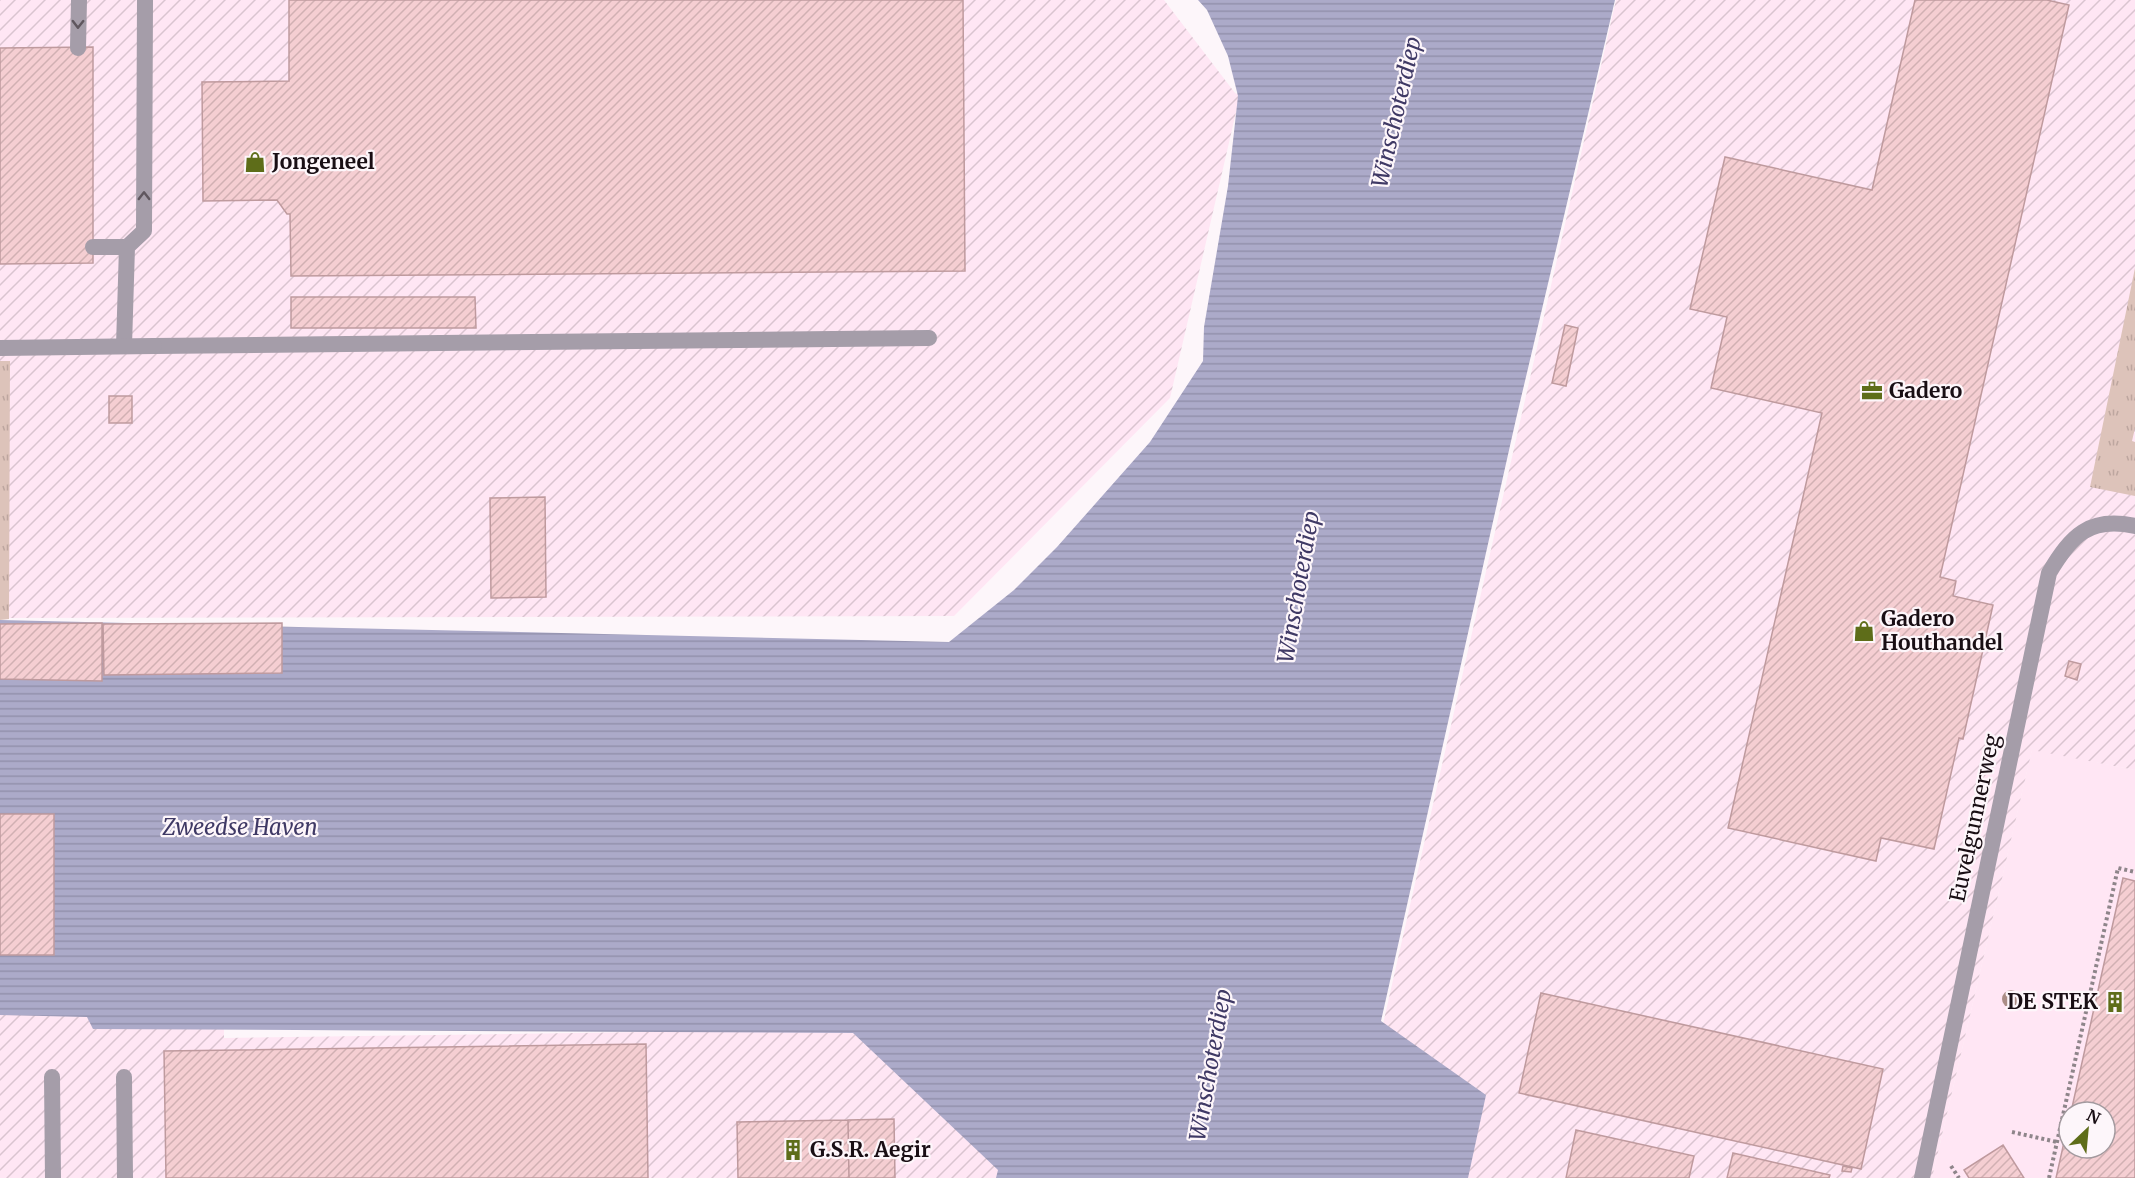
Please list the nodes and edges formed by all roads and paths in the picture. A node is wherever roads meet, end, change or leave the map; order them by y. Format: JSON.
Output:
{"nodes":[{"id":1,"x":79,"y":0,"type":"edge"},
{"id":2,"x":145,"y":0,"type":"edge"},
{"id":3,"x":78,"y":48,"type":"dead end"},
{"id":4,"x":93,"y":247,"type":"dead end"},
{"id":5,"x":127,"y":247,"type":"junction"},
{"id":6,"x":929,"y":338,"type":"dead end"},
{"id":7,"x":124,"y":346,"type":"junction"},
{"id":8,"x":0,"y":348,"type":"edge"},
{"id":9,"x":2135,"y":526,"type":"edge"},
{"id":10,"x":2135,"y":872,"type":"edge"},
{"id":11,"x":52,"y":1077,"type":"dead end"},
{"id":12,"x":124,"y":1077,"type":"dead end"},
{"id":13,"x":2066,"y":1100,"type":"edge"},
{"id":14,"x":2012,"y":1132,"type":"dead end"},
{"id":15,"x":2057,"y":1142,"type":"joint"},
{"id":16,"x":53,"y":1178,"type":"edge"},
{"id":17,"x":125,"y":1178,"type":"edge"},
{"id":18,"x":1922,"y":1178,"type":"edge"},
{"id":19,"x":2049,"y":1178,"type":"edge"}],
"edges":[{"from":1,"to":3,"type":"street","one_way":true},
{"from":5,"to":2,"type":"street","one_way":true},
{"from":4,"to":5,"type":"street"},
{"from":5,"to":7,"type":"street"},
{"from":6,"to":7,"type":"street"},
{"from":7,"to":8,"type":"street"},
{"from":9,"to":18,"type":"street","name":"Euvelgunnerweg"},
{"from":10,"to":13,"type":"path"},
{"from":11,"to":16,"type":"street"},
{"from":12,"to":17,"type":"street"},
{"from":14,"to":15,"type":"path"},
{"from":15,"to":19,"type":"path"}]}
